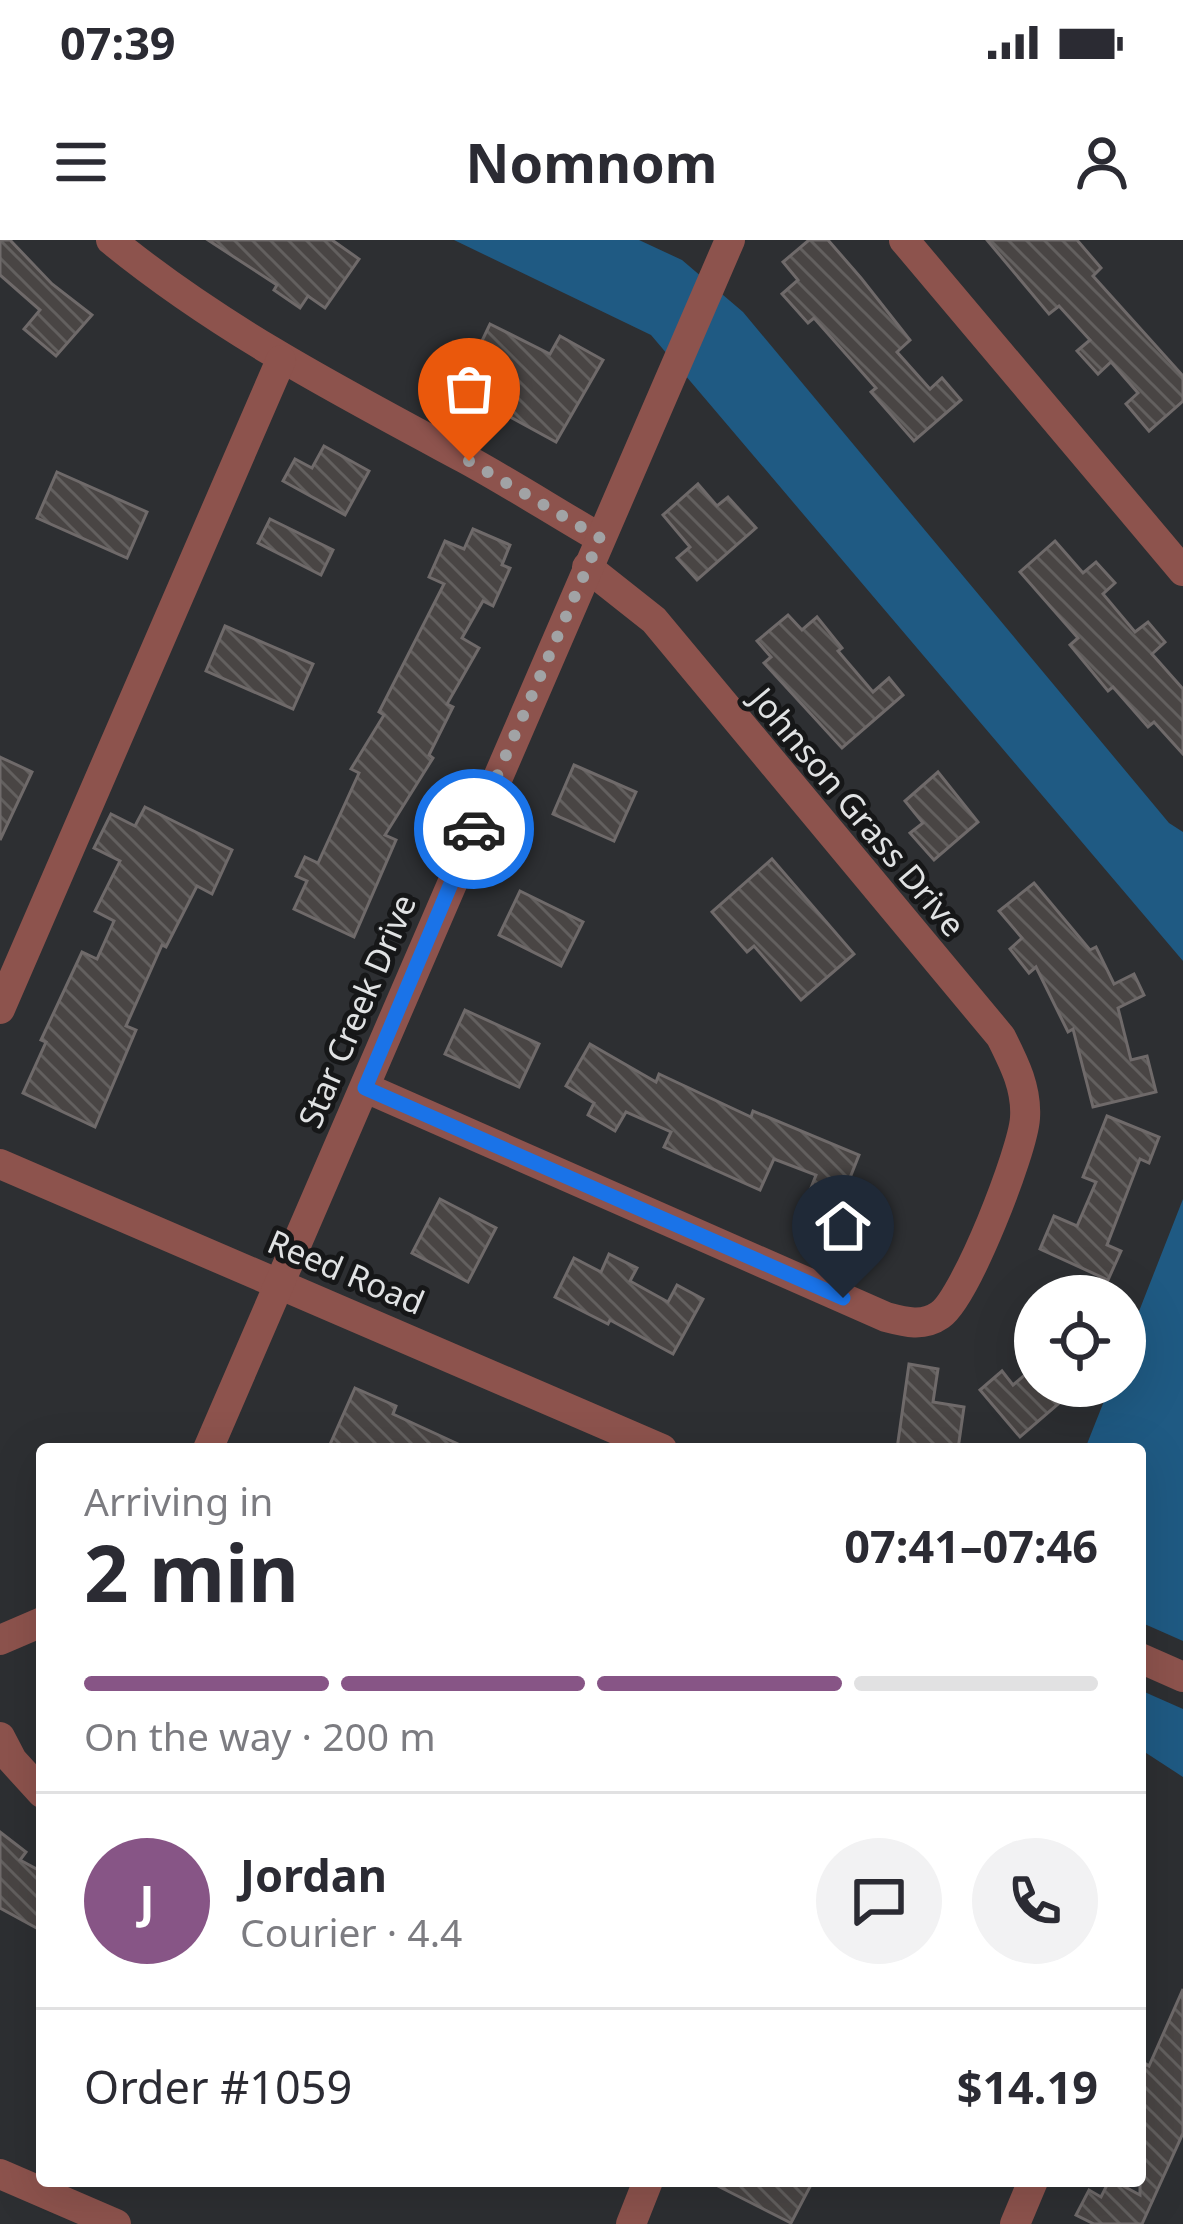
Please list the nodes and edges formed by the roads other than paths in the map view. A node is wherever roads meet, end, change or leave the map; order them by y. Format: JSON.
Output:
{"nodes":[{"id":1,"x":111,"y":240,"type":"edge"},
{"id":2,"x":730,"y":240,"type":"edge"},
{"id":3,"x":904,"y":240,"type":"edge"},
{"id":4,"x":281,"y":360,"type":"junction"},
{"id":5,"x":600,"y":538,"type":"junction"},
{"id":6,"x":587,"y":567,"type":"junction"},
{"id":7,"x":1183,"y":571,"type":"edge"},
{"id":8,"x":14,"y":942,"type":"edge"},
{"id":9,"x":0,"y":1009,"type":"edge"},
{"id":10,"x":365,"y":1088,"type":"junction"},
{"id":11,"x":0,"y":1164,"type":"edge"},
{"id":12,"x":280,"y":1282,"type":"junction"},
{"id":13,"x":211,"y":1443,"type":"edge"},
{"id":14,"x":648,"y":1443,"type":"edge"},
{"id":15,"x":36,"y":1625,"type":"edge"},
{"id":16,"x":0,"y":1640,"type":"edge"},
{"id":17,"x":1146,"y":1661,"type":"edge"},
{"id":18,"x":1183,"y":1677,"type":"edge"},
{"id":19,"x":0,"y":1737,"type":"edge"},
{"id":20,"x":36,"y":1786,"type":"edge"},
{"id":21,"x":0,"y":2174,"type":"edge"},
{"id":22,"x":646,"y":2187,"type":"edge"},
{"id":23,"x":1030,"y":2187,"type":"edge"},
{"id":24,"x":79,"y":2217,"type":"edge"},
{"id":25,"x":116,"y":2224,"type":"edge"},
{"id":26,"x":631,"y":2224,"type":"edge"},
{"id":27,"x":1015,"y":2224,"type":"edge"}],
"edges":[{"from":1,"to":4,"type":"street"},
{"from":2,"to":5,"type":"street","name":"Star Creek Drive"},
{"from":3,"to":7,"type":"street"},
{"from":4,"to":5,"type":"street"},
{"from":4,"to":8,"type":"street"},
{"from":5,"to":6,"type":"street","name":"Star Creek Drive"},
{"from":6,"to":10,"type":"street","name":"Star Creek Drive"},
{"from":6,"to":10,"type":"street","name":"Johnson Grass Drive"},
{"from":8,"to":9,"type":"street"},
{"from":10,"to":12,"type":"street","name":"Star Creek Drive"},
{"from":11,"to":12,"type":"street","name":"Reed Road"},
{"from":12,"to":13,"type":"street","name":"Star Creek Drive"},
{"from":12,"to":14,"type":"street","name":"Reed Road"},
{"from":15,"to":16,"type":"street"},
{"from":17,"to":18,"type":"street"},
{"from":19,"to":20,"type":"street"},
{"from":21,"to":24,"type":"street"},
{"from":22,"to":26,"type":"street"},
{"from":23,"to":27,"type":"street"},
{"from":24,"to":25,"type":"street"}]}
